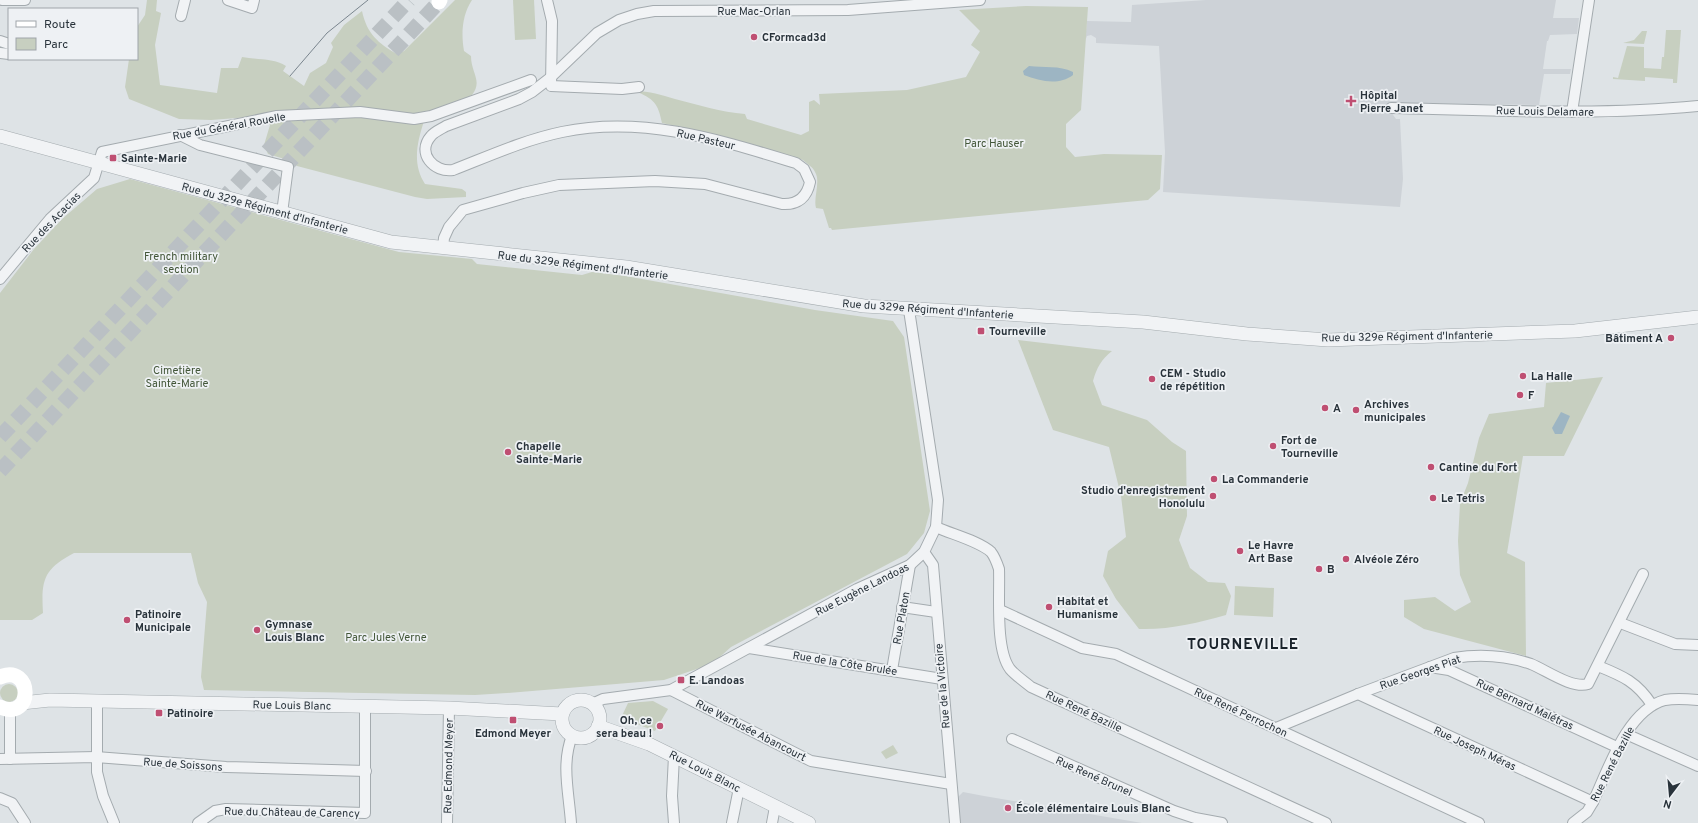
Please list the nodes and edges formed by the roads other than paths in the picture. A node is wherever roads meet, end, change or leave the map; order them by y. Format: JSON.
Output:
{"nodes":[{"id":1,"x":2,"y":0,"type":"edge"},
{"id":2,"x":25,"y":0,"type":"edge"},
{"id":3,"x":185,"y":0,"type":"edge"},
{"id":4,"x":228,"y":0,"type":"edge"},
{"id":5,"x":254,"y":0,"type":"edge"},
{"id":6,"x":547,"y":0,"type":"edge"},
{"id":7,"x":980,"y":0,"type":"edge"},
{"id":8,"x":1588,"y":0,"type":"edge"},
{"id":9,"x":181,"y":16,"type":"dead end"},
{"id":10,"x":550,"y":78,"type":"junction"},
{"id":11,"x":531,"y":80,"type":"dead end"},
{"id":12,"x":639,"y":87,"type":"dead end"},
{"id":13,"x":1698,"y":106,"type":"edge"},
{"id":14,"x":1391,"y":108,"type":"dead end"},
{"id":15,"x":1572,"y":112,"type":"junction"},
{"id":16,"x":180,"y":135,"type":"junction"},
{"id":17,"x":0,"y":136,"type":"edge"},
{"id":18,"x":99,"y":163,"type":"junction"},
{"id":19,"x":282,"y":213,"type":"junction"},
{"id":20,"x":443,"y":248,"type":"junction"},
{"id":21,"x":0,"y":279,"type":"edge"},
{"id":22,"x":909,"y":310,"type":"junction"},
{"id":23,"x":1698,"y":317,"type":"edge"},
{"id":24,"x":936,"y":528,"type":"junction"},
{"id":25,"x":924,"y":552,"type":"junction"},
{"id":26,"x":910,"y":565,"type":"junction"},
{"id":27,"x":1643,"y":574,"type":"dead end"},
{"id":28,"x":902,"y":607,"type":"junction"},
{"id":29,"x":1000,"y":610,"type":"junction"},
{"id":30,"x":936,"y":612,"type":"junction"},
{"id":31,"x":1623,"y":624,"type":"dead end"},
{"id":32,"x":1698,"y":645,"type":"edge"},
{"id":33,"x":749,"y":648,"type":"junction"},
{"id":34,"x":1598,"y":666,"type":"junction"},
{"id":35,"x":1429,"y":667,"type":"junction"},
{"id":36,"x":892,"y":670,"type":"junction"},
{"id":37,"x":0,"y":677,"type":"edge"},
{"id":38,"x":942,"y":679,"type":"junction"},
{"id":39,"x":671,"y":690,"type":"junction"},
{"id":40,"x":1358,"y":694,"type":"junction"},
{"id":41,"x":1698,"y":700,"type":"edge"},
{"id":42,"x":97,"y":701,"type":"junction"},
{"id":43,"x":592,"y":704,"type":"junction"},
{"id":44,"x":1652,"y":705,"type":"junction"},
{"id":45,"x":7,"y":707,"type":"edge"},
{"id":46,"x":365,"y":707,"type":"junction"},
{"id":47,"x":449,"y":708,"type":"junction"},
{"id":48,"x":562,"y":714,"type":"junction"},
{"id":49,"x":598,"y":726,"type":"junction"},
{"id":50,"x":1276,"y":728,"type":"junction"},
{"id":51,"x":1626,"y":734,"type":"junction"},
{"id":52,"x":572,"y":736,"type":"junction"},
{"id":53,"x":1012,"y":739,"type":"dead end"},
{"id":54,"x":1619,"y":748,"type":"junction"},
{"id":55,"x":674,"y":756,"type":"junction"},
{"id":56,"x":96,"y":757,"type":"junction"},
{"id":57,"x":5,"y":759,"type":"edge"},
{"id":58,"x":1698,"y":766,"type":"edge"},
{"id":59,"x":366,"y":770,"type":"junction"},
{"id":60,"x":951,"y":784,"type":"junction"},
{"id":61,"x":739,"y":788,"type":"junction"},
{"id":62,"x":0,"y":798,"type":"edge"},
{"id":63,"x":1593,"y":802,"type":"junction"},
{"id":64,"x":775,"y":807,"type":"junction"},
{"id":65,"x":25,"y":823,"type":"edge"},
{"id":66,"x":114,"y":823,"type":"edge"},
{"id":67,"x":198,"y":823,"type":"edge"},
{"id":68,"x":447,"y":823,"type":"edge"},
{"id":69,"x":571,"y":823,"type":"edge"},
{"id":70,"x":674,"y":823,"type":"edge"},
{"id":71,"x":732,"y":823,"type":"edge"},
{"id":72,"x":772,"y":823,"type":"edge"},
{"id":73,"x":809,"y":823,"type":"edge"},
{"id":74,"x":955,"y":823,"type":"edge"},
{"id":75,"x":1222,"y":823,"type":"edge"},
{"id":76,"x":1326,"y":823,"type":"edge"},
{"id":77,"x":1479,"y":823,"type":"edge"},
{"id":78,"x":1573,"y":823,"type":"edge"}],
"edges":[{"from":1,"to":2,"type":"street"},
{"from":3,"to":9,"type":"street"},
{"from":4,"to":5,"type":"street"},
{"from":6,"to":10,"type":"street"},
{"from":7,"to":10,"type":"street","name":"Rue Mac-Orlan"},
{"from":8,"to":15,"type":"street"},
{"from":10,"to":12,"type":"street"},
{"from":10,"to":20,"type":"street","name":"Rue Pasteur"},
{"from":11,"to":16,"type":"street","name":"Rue du Général Rouelle"},
{"from":13,"to":15,"type":"street","name":"Rue Louis Delamare"},
{"from":14,"to":15,"type":"street","name":"Rue Louis Delamare"},
{"from":16,"to":18,"type":"street","name":"Rue du Général Rouelle"},
{"from":16,"to":19,"type":"street"},
{"from":17,"to":18,"type":"street","name":"Rue du 329e Régiment d'Infanterie"},
{"from":18,"to":19,"type":"street","name":"Rue du 329e Régiment d'Infanterie"},
{"from":18,"to":21,"type":"street","name":"Rue des Acacias"},
{"from":19,"to":20,"type":"street","name":"Rue du 329e Régiment d'Infanterie"},
{"from":20,"to":22,"type":"street","name":"Rue du 329e Régiment d'Infanterie"},
{"from":22,"to":23,"type":"street","name":"Rue du 329e Régiment d'Infanterie"},
{"from":22,"to":24,"type":"street","name":"Rue Eugène Landoas"},
{"from":24,"to":25,"type":"street","name":"Rue Eugène Landoas"},
{"from":24,"to":29,"type":"street","name":"Rue René Bazille"},
{"from":25,"to":26,"type":"street","name":"Rue Eugène Landoas"},
{"from":25,"to":30,"type":"street","name":"Rue de la Victoire"},
{"from":26,"to":28,"type":"street","name":"Rue Platon"},
{"from":26,"to":33,"type":"street","name":"Rue Eugène Landoas"},
{"from":27,"to":34,"type":"street","name":"Rue Georges Piat"},
{"from":28,"to":30,"type":"street"},
{"from":28,"to":36,"type":"street","name":"Rue Platon"},
{"from":29,"to":50,"type":"street","name":"Rue René Perrochon"},
{"from":29,"to":76,"type":"street","name":"Rue René Bazille"},
{"from":30,"to":38,"type":"street","name":"Rue de la Victoire"},
{"from":31,"to":32,"type":"street"},
{"from":33,"to":36,"type":"street","name":"Rue de la Côte Brulée"},
{"from":33,"to":39,"type":"street","name":"Rue Eugène Landoas"},
{"from":34,"to":35,"type":"street","name":"Rue Georges Piat"},
{"from":34,"to":44,"type":"street"},
{"from":35,"to":40,"type":"street","name":"Rue Georges Piat"},
{"from":35,"to":54,"type":"street","name":"Rue Bernard Malétras"},
{"from":36,"to":38,"type":"street","name":"Rue de la Côte Brulée"},
{"from":37,"to":45,"type":"main road"},
{"from":38,"to":60,"type":"street","name":"Rue de la Victoire"},
{"from":39,"to":43,"type":"street","name":"Rue Eugène Landoas"},
{"from":39,"to":60,"type":"street","name":"Rue Warfusée Abancourt"},
{"from":40,"to":50,"type":"street","name":"Rue Georges Piat"},
{"from":40,"to":63,"type":"street","name":"Rue Joseph Méras"},
{"from":41,"to":44,"type":"street","name":"Rue René Bazille"},
{"from":42,"to":45,"type":"street","name":"Rue Louis Blanc"},
{"from":42,"to":46,"type":"street","name":"Rue Louis Blanc"},
{"from":42,"to":56,"type":"street"},
{"from":43,"to":48,"type":"street"},
{"from":43,"to":49,"type":"street"},
{"from":44,"to":51,"type":"street","name":"Rue René Bazille"},
{"from":45,"to":57,"type":"street"},
{"from":46,"to":47,"type":"street","name":"Rue Louis Blanc"},
{"from":46,"to":59,"type":"street"},
{"from":47,"to":48,"type":"street","name":"Rue Louis Blanc"},
{"from":47,"to":68,"type":"street","name":"Rue Edmond Meyer"},
{"from":48,"to":52,"type":"street"},
{"from":49,"to":52,"type":"street"},
{"from":49,"to":55,"type":"street","name":"Rue Louis Blanc"},
{"from":50,"to":77,"type":"street","name":"Rue René Perrochon"},
{"from":51,"to":54,"type":"street","name":"Rue René Bazille"},
{"from":51,"to":58,"type":"street"},
{"from":52,"to":69,"type":"street"},
{"from":53,"to":75,"type":"street","name":"Rue René Brunel"},
{"from":54,"to":63,"type":"street","name":"Rue René Bazille"},
{"from":55,"to":61,"type":"street","name":"Rue Louis Blanc"},
{"from":55,"to":70,"type":"street"},
{"from":56,"to":57,"type":"street","name":"Rue de Soissons"},
{"from":56,"to":59,"type":"street","name":"Rue de Soissons"},
{"from":56,"to":66,"type":"street"},
{"from":59,"to":67,"type":"street","name":"Rue du Château de Carency"},
{"from":60,"to":74,"type":"street","name":"Rue de la Victoire"},
{"from":61,"to":64,"type":"street","name":"Rue Louis Blanc"},
{"from":61,"to":71,"type":"street"},
{"from":62,"to":65,"type":"street"},
{"from":63,"to":78,"type":"street","name":"Rue René Bazille"},
{"from":64,"to":72,"type":"street"},
{"from":64,"to":73,"type":"street","name":"Rue Louis Blanc"}]}
